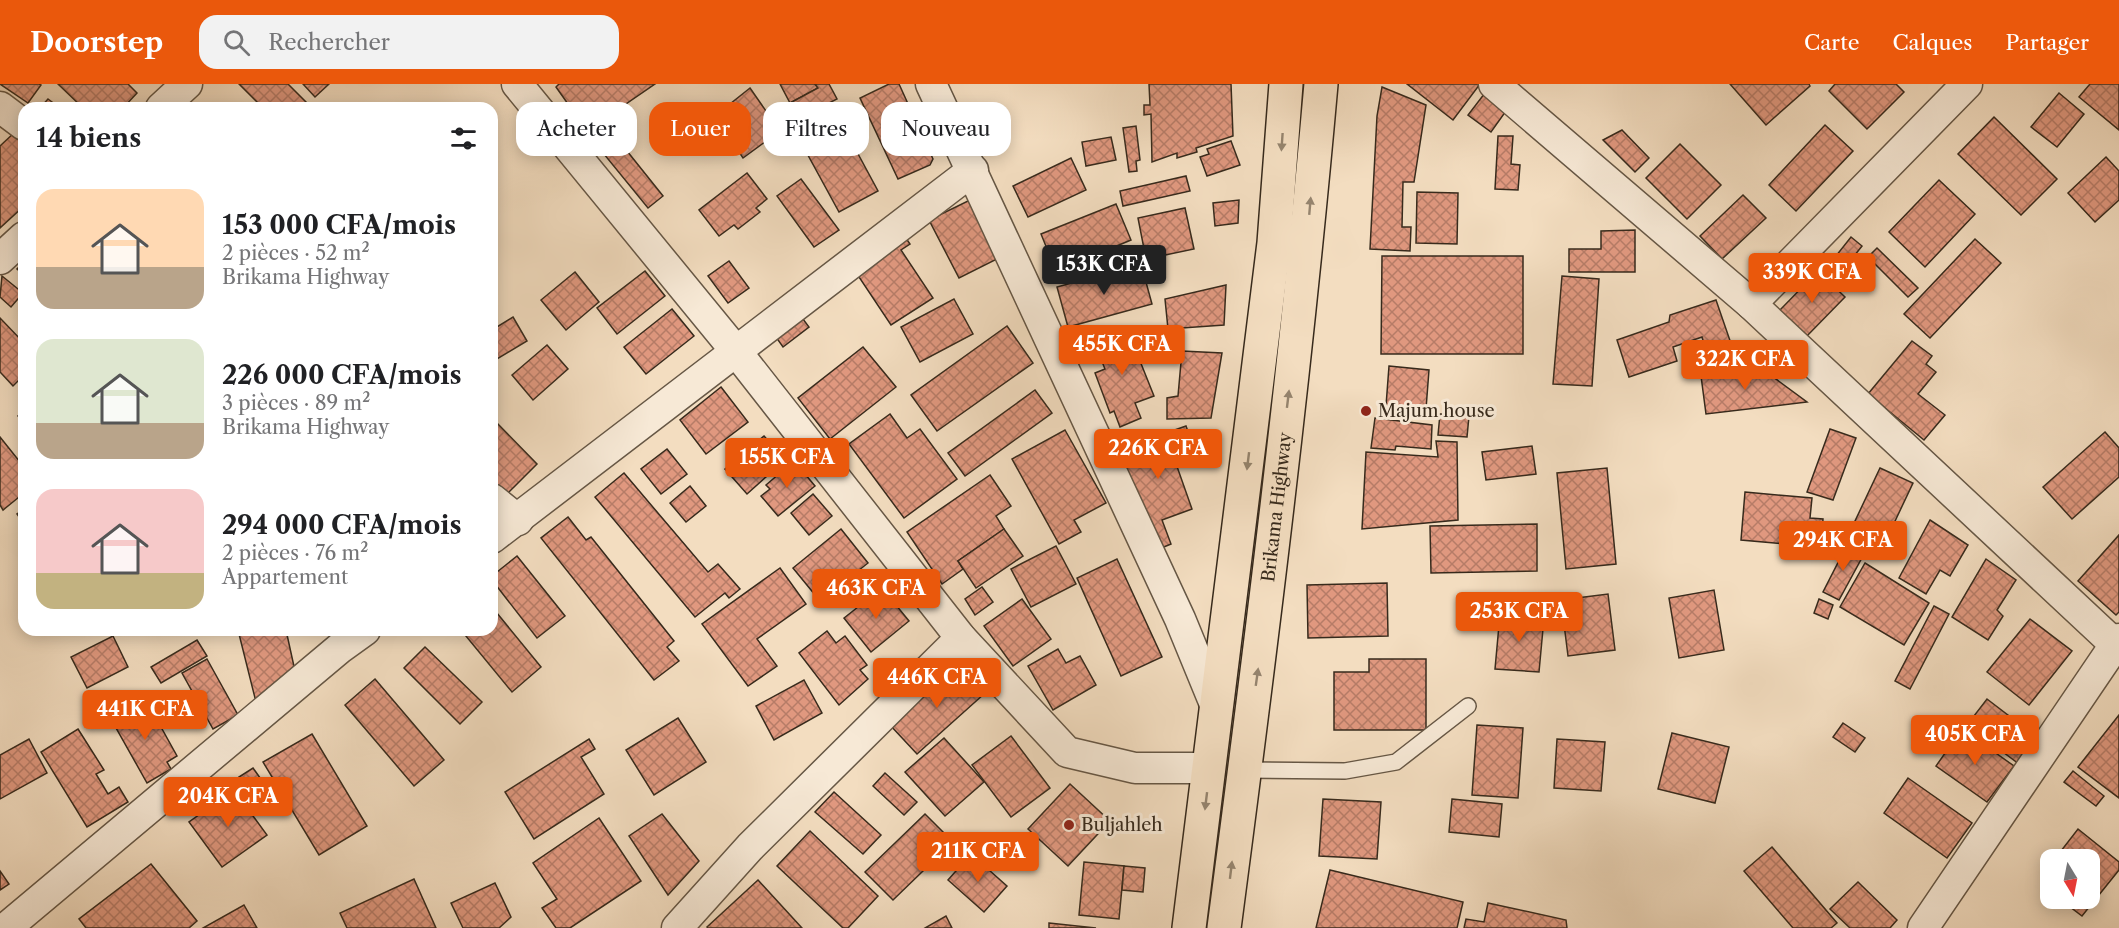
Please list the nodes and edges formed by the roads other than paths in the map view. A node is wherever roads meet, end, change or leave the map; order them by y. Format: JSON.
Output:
{"nodes":[{"id":1,"x":187,"y":84,"type":"edge"},
{"id":2,"x":518,"y":84,"type":"edge"},
{"id":3,"x":931,"y":84,"type":"edge"},
{"id":4,"x":1286,"y":84,"type":"edge"},
{"id":5,"x":1321,"y":84,"type":"edge"},
{"id":6,"x":1494,"y":84,"type":"edge"},
{"id":7,"x":1967,"y":84,"type":"edge"},
{"id":8,"x":168,"y":102,"type":"edge"},
{"id":9,"x":0,"y":106,"type":"edge"},
{"id":10,"x":18,"y":120,"type":"edge"},
{"id":11,"x":973,"y":170,"type":"junction"},
{"id":12,"x":18,"y":242,"type":"edge"},
{"id":13,"x":0,"y":259,"type":"edge"},
{"id":14,"x":1752,"y":304,"type":"junction"},
{"id":15,"x":735,"y":350,"type":"junction"},
{"id":16,"x":498,"y":504,"type":"edge"},
{"id":17,"x":518,"y":520,"type":"junction"},
{"id":18,"x":498,"y":534,"type":"edge"},
{"id":19,"x":357,"y":636,"type":"edge"},
{"id":20,"x":961,"y":638,"type":"junction"},
{"id":21,"x":2118,"y":644,"type":"edge"},
{"id":22,"x":1468,"y":706,"type":"dead end"},
{"id":23,"x":1217,"y":709,"type":"junction"},
{"id":24,"x":1210,"y":768,"type":"junction"},
{"id":25,"x":1245,"y":770,"type":"junction"},
{"id":26,"x":6,"y":928,"type":"edge"},
{"id":27,"x":677,"y":928,"type":"edge"},
{"id":28,"x":1189,"y":928,"type":"edge"},
{"id":29,"x":1224,"y":928,"type":"edge"},
{"id":30,"x":1923,"y":928,"type":"edge"}],
"edges":[{"from":1,"to":8,"type":"street"},
{"from":2,"to":15,"type":"street"},
{"from":3,"to":11,"type":"street"},
{"from":4,"to":23,"type":"highway","name":"Brikama Highway","one_way":true},
{"from":25,"to":5,"type":"highway","name":"Brikama Highway","one_way":true},
{"from":6,"to":14,"type":"street"},
{"from":7,"to":14,"type":"street"},
{"from":9,"to":10,"type":"street"},
{"from":11,"to":15,"type":"street"},
{"from":11,"to":23,"type":"street"},
{"from":12,"to":13,"type":"street"},
{"from":14,"to":21,"type":"street"},
{"from":15,"to":17,"type":"street"},
{"from":15,"to":20,"type":"street"},
{"from":16,"to":17,"type":"street"},
{"from":17,"to":18,"type":"street"},
{"from":19,"to":26,"type":"street"},
{"from":20,"to":24,"type":"street"},
{"from":20,"to":27,"type":"street"},
{"from":21,"to":30,"type":"street"},
{"from":22,"to":25,"type":"lane"},
{"from":23,"to":24,"type":"highway","name":"Brikama Highway"},
{"from":24,"to":28,"type":"highway","name":"Brikama Highway","one_way":true},
{"from":29,"to":25,"type":"highway","name":"Brikama Highway","one_way":true}]}
